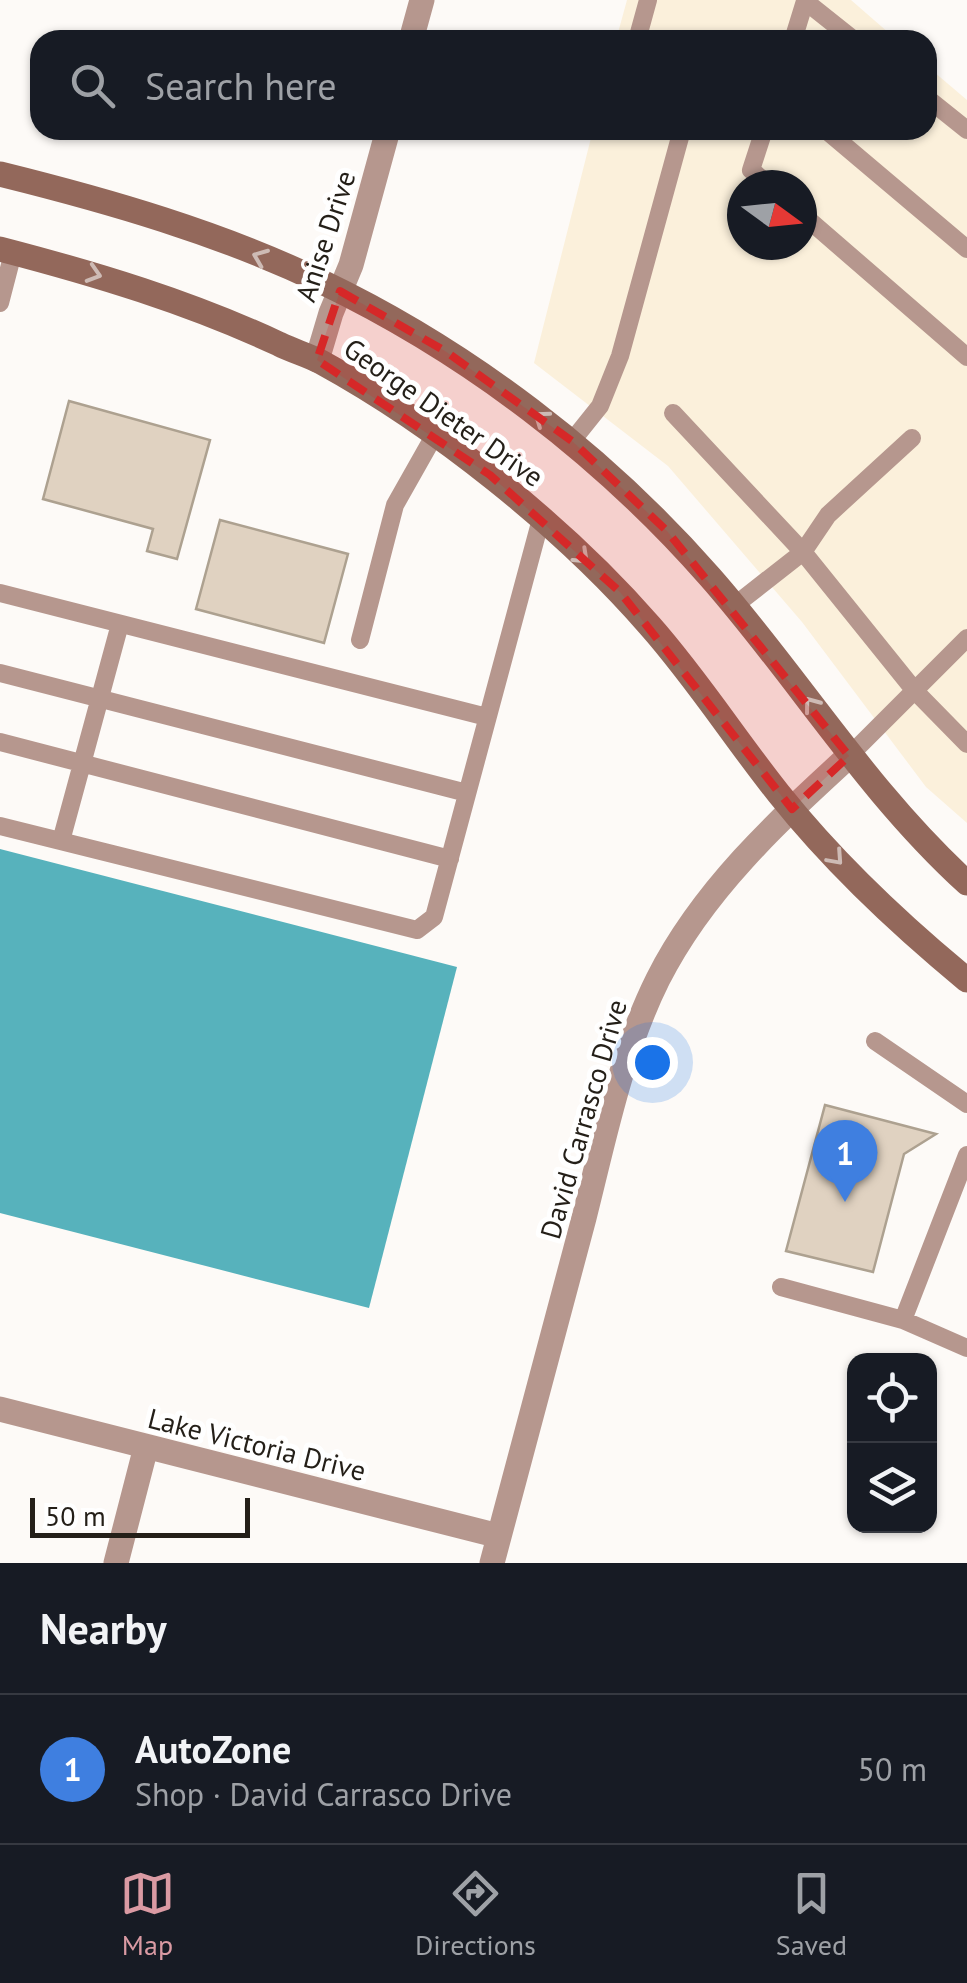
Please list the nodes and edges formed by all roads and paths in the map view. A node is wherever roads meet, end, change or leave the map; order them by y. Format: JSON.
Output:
{"nodes":[{"id":1,"x":422,"y":0,"type":"edge"},
{"id":2,"x":648,"y":0,"type":"edge"},
{"id":3,"x":414,"y":30,"type":"edge"},
{"id":4,"x":640,"y":30,"type":"edge"},
{"id":5,"x":796,"y":30,"type":"edge"},
{"id":6,"x":841,"y":30,"type":"edge"},
{"id":7,"x":937,"y":106,"type":"edge"},
{"id":8,"x":967,"y":130,"type":"edge"},
{"id":9,"x":385,"y":140,"type":"edge"},
{"id":10,"x":679,"y":140,"type":"edge"},
{"id":11,"x":761,"y":140,"type":"edge"},
{"id":12,"x":838,"y":140,"type":"edge"},
{"id":13,"x":752,"y":170,"type":"edge"},
{"id":14,"x":0,"y":174,"type":"edge"},
{"id":15,"x":817,"y":227,"type":"edge"},
{"id":16,"x":967,"y":249,"type":"edge"},
{"id":17,"x":7,"y":251,"type":"edge"},
{"id":18,"x":340,"y":291,"type":"junction"},
{"id":19,"x":0,"y":303,"type":"edge"},
{"id":20,"x":967,"y":357,"type":"edge"},
{"id":21,"x":317,"y":360,"type":"junction"},
{"id":22,"x":673,"y":413,"type":"dead end"},
{"id":23,"x":434,"y":436,"type":"junction"},
{"id":24,"x":912,"y":438,"type":"dead end"},
{"id":25,"x":572,"y":441,"type":"junction"},
{"id":26,"x":541,"y":519,"type":"junction"},
{"id":27,"x":804,"y":552,"type":"junction"},
{"id":28,"x":0,"y":593,"type":"edge"},
{"id":29,"x":734,"y":606,"type":"junction"},
{"id":30,"x":120,"y":624,"type":"junction"},
{"id":31,"x":967,"y":638,"type":"edge"},
{"id":32,"x":360,"y":640,"type":"dead end"},
{"id":33,"x":0,"y":672,"type":"edge"},
{"id":34,"x":915,"y":692,"type":"junction"},
{"id":35,"x":100,"y":698,"type":"junction"},
{"id":36,"x":487,"y":718,"type":"junction"},
{"id":37,"x":0,"y":742,"type":"edge"},
{"id":38,"x":967,"y":744,"type":"edge"},
{"id":39,"x":849,"y":756,"type":"junction"},
{"id":40,"x":82,"y":763,"type":"junction"},
{"id":41,"x":467,"y":793,"type":"junction"},
{"id":42,"x":792,"y":808,"type":"junction"},
{"id":43,"x":0,"y":826,"type":"edge"},
{"id":44,"x":61,"y":842,"type":"junction"},
{"id":45,"x":450,"y":859,"type":"junction"},
{"id":46,"x":967,"y":882,"type":"edge"},
{"id":47,"x":967,"y":980,"type":"edge"},
{"id":48,"x":875,"y":1041,"type":"dead end"},
{"id":49,"x":967,"y":1104,"type":"edge"},
{"id":50,"x":967,"y":1155,"type":"edge"},
{"id":51,"x":781,"y":1287,"type":"dead end"},
{"id":52,"x":903,"y":1320,"type":"junction"},
{"id":53,"x":967,"y":1348,"type":"edge"},
{"id":54,"x":0,"y":1409,"type":"edge"},
{"id":55,"x":146,"y":1446,"type":"junction"},
{"id":56,"x":499,"y":1536,"type":"junction"},
{"id":57,"x":116,"y":1563,"type":"edge"},
{"id":58,"x":492,"y":1563,"type":"edge"}],
"edges":[{"from":1,"to":3,"type":"street"},
{"from":2,"to":4,"type":"lane"},
{"from":5,"to":6,"type":"lane"},
{"from":7,"to":8,"type":"lane"},
{"from":9,"to":18,"type":"street","name":"Anise Drive"},
{"from":10,"to":25,"type":"lane"},
{"from":11,"to":13,"type":"lane"},
{"from":12,"to":16,"type":"lane"},
{"from":18,"to":14,"type":"main road","name":"George Dieter Drive","one_way":true},
{"from":15,"to":20,"type":"lane"},
{"from":17,"to":19,"type":"lane"},
{"from":17,"to":21,"type":"main road","name":"George Dieter Drive","one_way":true},
{"from":18,"to":21,"type":"street","name":"Anise Drive"},
{"from":25,"to":18,"type":"main road","name":"George Dieter Drive","one_way":true},
{"from":21,"to":23,"type":"main road","name":"George Dieter Drive"},
{"from":22,"to":27,"type":"lane"},
{"from":23,"to":26,"type":"main road","name":"George Dieter Drive"},
{"from":23,"to":32,"type":"lane"},
{"from":24,"to":27,"type":"lane"},
{"from":25,"to":29,"type":"main road","name":"George Dieter Drive"},
{"from":26,"to":36,"type":"lane"},
{"from":26,"to":42,"type":"main road","name":"George Dieter Drive","one_way":true},
{"from":27,"to":29,"type":"lane"},
{"from":27,"to":34,"type":"lane"},
{"from":28,"to":30,"type":"lane"},
{"from":39,"to":29,"type":"main road","name":"George Dieter Drive","one_way":true},
{"from":30,"to":35,"type":"lane"},
{"from":30,"to":36,"type":"lane"},
{"from":31,"to":34,"type":"lane"},
{"from":33,"to":35,"type":"lane"},
{"from":34,"to":38,"type":"lane"},
{"from":34,"to":39,"type":"lane"},
{"from":35,"to":40,"type":"lane"},
{"from":35,"to":41,"type":"lane"},
{"from":36,"to":41,"type":"lane"},
{"from":37,"to":40,"type":"lane"},
{"from":39,"to":42,"type":"street","name":"David Carrasco Drive"},
{"from":39,"to":46,"type":"main road","name":"George Dieter Drive"},
{"from":40,"to":44,"type":"lane"},
{"from":40,"to":45,"type":"lane"},
{"from":41,"to":45,"type":"lane"},
{"from":42,"to":47,"type":"main road","name":"George Dieter Drive","one_way":true},
{"from":42,"to":56,"type":"street","name":"David Carrasco Drive"},
{"from":43,"to":44,"type":"lane"},
{"from":44,"to":45,"type":"lane"},
{"from":48,"to":49,"type":"lane"},
{"from":50,"to":52,"type":"lane"},
{"from":51,"to":52,"type":"lane"},
{"from":52,"to":53,"type":"lane"},
{"from":54,"to":55,"type":"street","name":"Lake Victoria Drive"},
{"from":55,"to":56,"type":"street","name":"Lake Victoria Drive"},
{"from":55,"to":57,"type":"street"},
{"from":56,"to":58,"type":"street","name":"David Carrasco Drive"}]}
